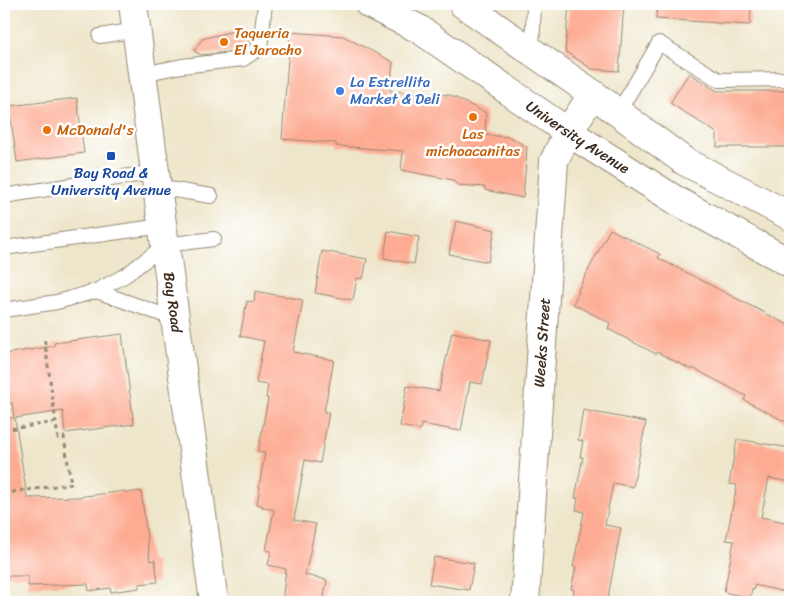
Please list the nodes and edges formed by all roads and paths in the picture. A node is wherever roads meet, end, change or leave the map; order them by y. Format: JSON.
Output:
{"nodes":[{"id":1,"x":266,"y":4,"type":"edge"},
{"id":2,"x":369,"y":4,"type":"edge"},
{"id":3,"x":463,"y":4,"type":"edge"},
{"id":4,"x":534,"y":4,"type":"edge"},
{"id":5,"x":135,"y":17,"type":"edge"},
{"id":6,"x":100,"y":36,"type":"dead end"},
{"id":7,"x":532,"y":52,"type":"junction"},
{"id":8,"x":142,"y":74,"type":"junction"},
{"id":9,"x":790,"y":79,"type":"edge"},
{"id":10,"x":593,"y":94,"type":"junction"},
{"id":11,"x":618,"y":113,"type":"junction"},
{"id":12,"x":568,"y":132,"type":"junction"},
{"id":13,"x":156,"y":180,"type":"junction"},
{"id":14,"x":4,"y":196,"type":"edge"},
{"id":15,"x":211,"y":196,"type":"dead end"},
{"id":16,"x":790,"y":216,"type":"edge"},
{"id":17,"x":164,"y":236,"type":"junction"},
{"id":18,"x":214,"y":238,"type":"dead end"},
{"id":19,"x":4,"y":248,"type":"edge"},
{"id":20,"x":790,"y":262,"type":"edge"},
{"id":21,"x":96,"y":290,"type":"junction"},
{"id":22,"x":4,"y":310,"type":"edge"},
{"id":23,"x":175,"y":319,"type":"junction"},
{"id":24,"x":44,"y":336,"type":"dead end"},
{"id":25,"x":56,"y":422,"type":"junction"},
{"id":26,"x":4,"y":430,"type":"edge"},
{"id":27,"x":4,"y":438,"type":"edge"},
{"id":28,"x":4,"y":493,"type":"edge"},
{"id":29,"x":214,"y":602,"type":"edge"},
{"id":30,"x":525,"y":602,"type":"edge"}],
"edges":[{"from":1,"to":8,"type":"lane"},
{"from":2,"to":12,"type":"main road","name":"University Avenue"},
{"from":3,"to":7,"type":"main road"},
{"from":4,"to":7,"type":"lane"},
{"from":5,"to":6,"type":"lane"},
{"from":5,"to":8,"type":"main road","name":"Bay Road"},
{"from":7,"to":10,"type":"main road"},
{"from":8,"to":13,"type":"main road","name":"Bay Road"},
{"from":9,"to":11,"type":"lane"},
{"from":10,"to":11,"type":"main road"},
{"from":10,"to":12,"type":"main road","name":"Weeks Street"},
{"from":11,"to":16,"type":"main road"},
{"from":12,"to":20,"type":"main road","name":"University Avenue"},
{"from":12,"to":30,"type":"main road","name":"Weeks Street"},
{"from":13,"to":14,"type":"lane"},
{"from":13,"to":15,"type":"lane"},
{"from":13,"to":17,"type":"main road","name":"Bay Road"},
{"from":17,"to":18,"type":"lane"},
{"from":17,"to":19,"type":"lane"},
{"from":17,"to":21,"type":"lane"},
{"from":17,"to":23,"type":"main road","name":"Bay Road"},
{"from":21,"to":22,"type":"lane"},
{"from":21,"to":23,"type":"lane"},
{"from":23,"to":29,"type":"main road","name":"Bay Road"},
{"from":24,"to":25,"type":"path"},
{"from":25,"to":26,"type":"path"},
{"from":25,"to":28,"type":"path"},
{"from":26,"to":27,"type":"path"}]}
